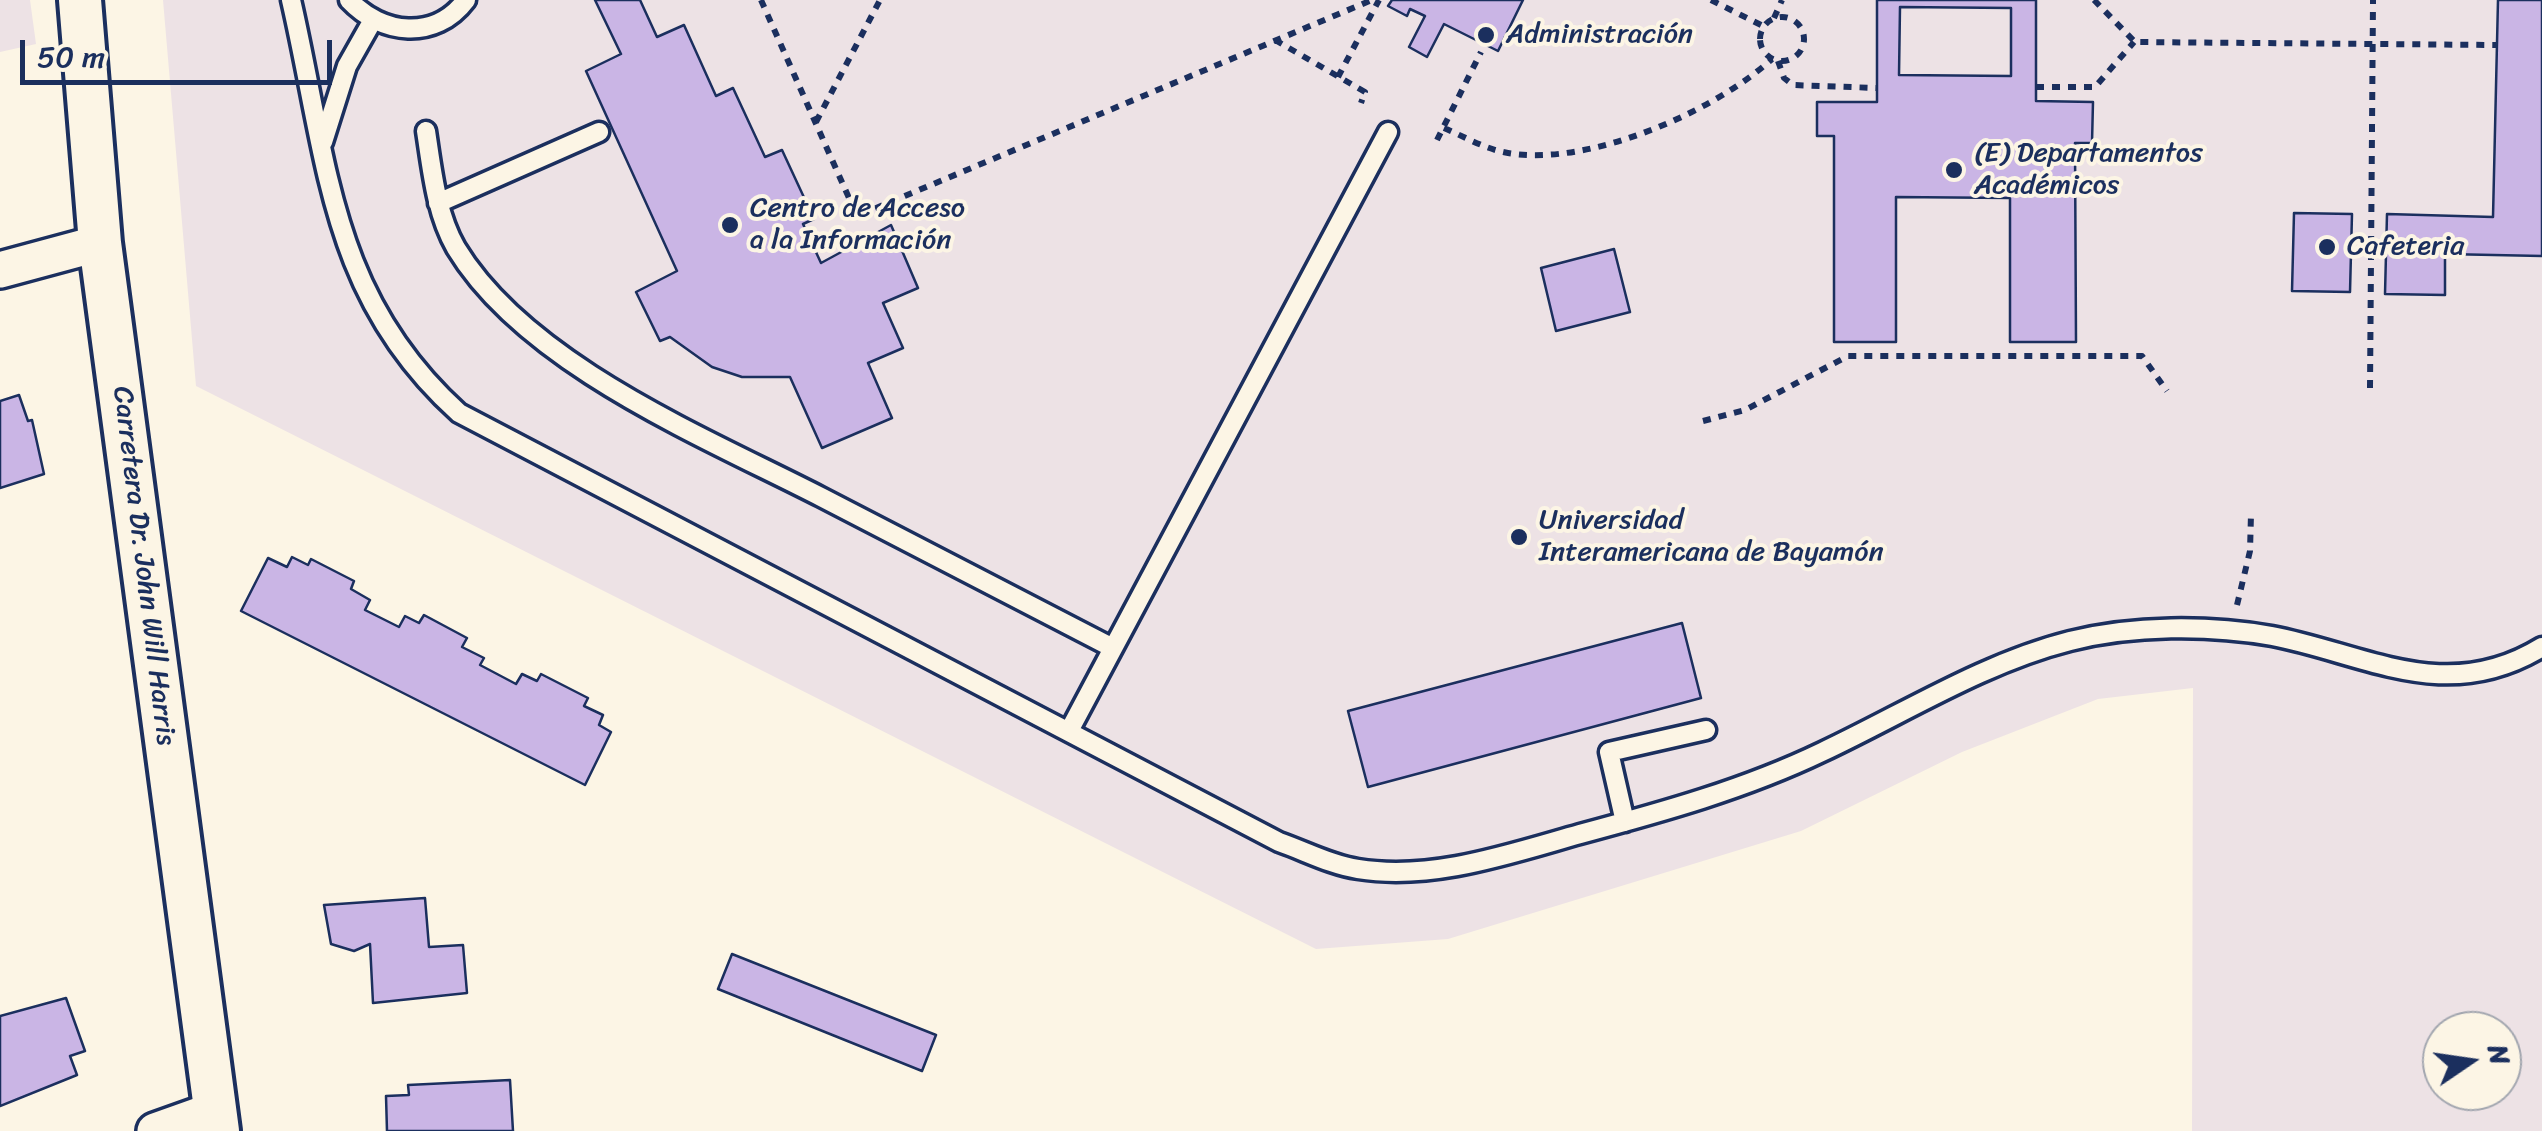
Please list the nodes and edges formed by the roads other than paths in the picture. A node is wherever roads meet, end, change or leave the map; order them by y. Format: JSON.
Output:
{"nodes":[{"id":1,"x":80,"y":0,"type":"edge"},
{"id":2,"x":292,"y":0,"type":"edge"},
{"id":3,"x":349,"y":0,"type":"edge"},
{"id":4,"x":466,"y":0,"type":"edge"},
{"id":5,"x":373,"y":20,"type":"junction"},
{"id":6,"x":426,"y":131,"type":"dead end"},
{"id":7,"x":599,"y":132,"type":"dead end"},
{"id":8,"x":1388,"y":132,"type":"dead end"},
{"id":9,"x":322,"y":147,"type":"junction"},
{"id":10,"x":438,"y":203,"type":"junction"},
{"id":11,"x":100,"y":242,"type":"junction"},
{"id":12,"x":0,"y":270,"type":"edge"},
{"id":13,"x":1111,"y":646,"type":"junction"},
{"id":14,"x":2542,"y":647,"type":"edge"},
{"id":15,"x":1706,"y":730,"type":"dead end"},
{"id":16,"x":1068,"y":731,"type":"junction"},
{"id":17,"x":1625,"y":822,"type":"junction"},
{"id":18,"x":216,"y":1120,"type":"edge"},
{"id":19,"x":156,"y":1131,"type":"edge"}],
"edges":[{"from":1,"to":11,"type":"street","name":"Carretera Dr. John Will Harris"},
{"from":2,"to":9,"type":"lane"},
{"from":3,"to":5,"type":"lane"},
{"from":4,"to":5,"type":"lane"},
{"from":5,"to":9,"type":"lane"},
{"from":6,"to":10,"type":"lane"},
{"from":7,"to":10,"type":"lane"},
{"from":8,"to":13,"type":"lane"},
{"from":9,"to":16,"type":"lane"},
{"from":10,"to":13,"type":"lane"},
{"from":11,"to":12,"type":"street"},
{"from":11,"to":18,"type":"street","name":"Carretera Dr. John Will Harris"},
{"from":13,"to":16,"type":"lane"},
{"from":14,"to":17,"type":"lane"},
{"from":15,"to":17,"type":"lane"},
{"from":16,"to":17,"type":"lane"},
{"from":18,"to":19,"type":"street"}]}
